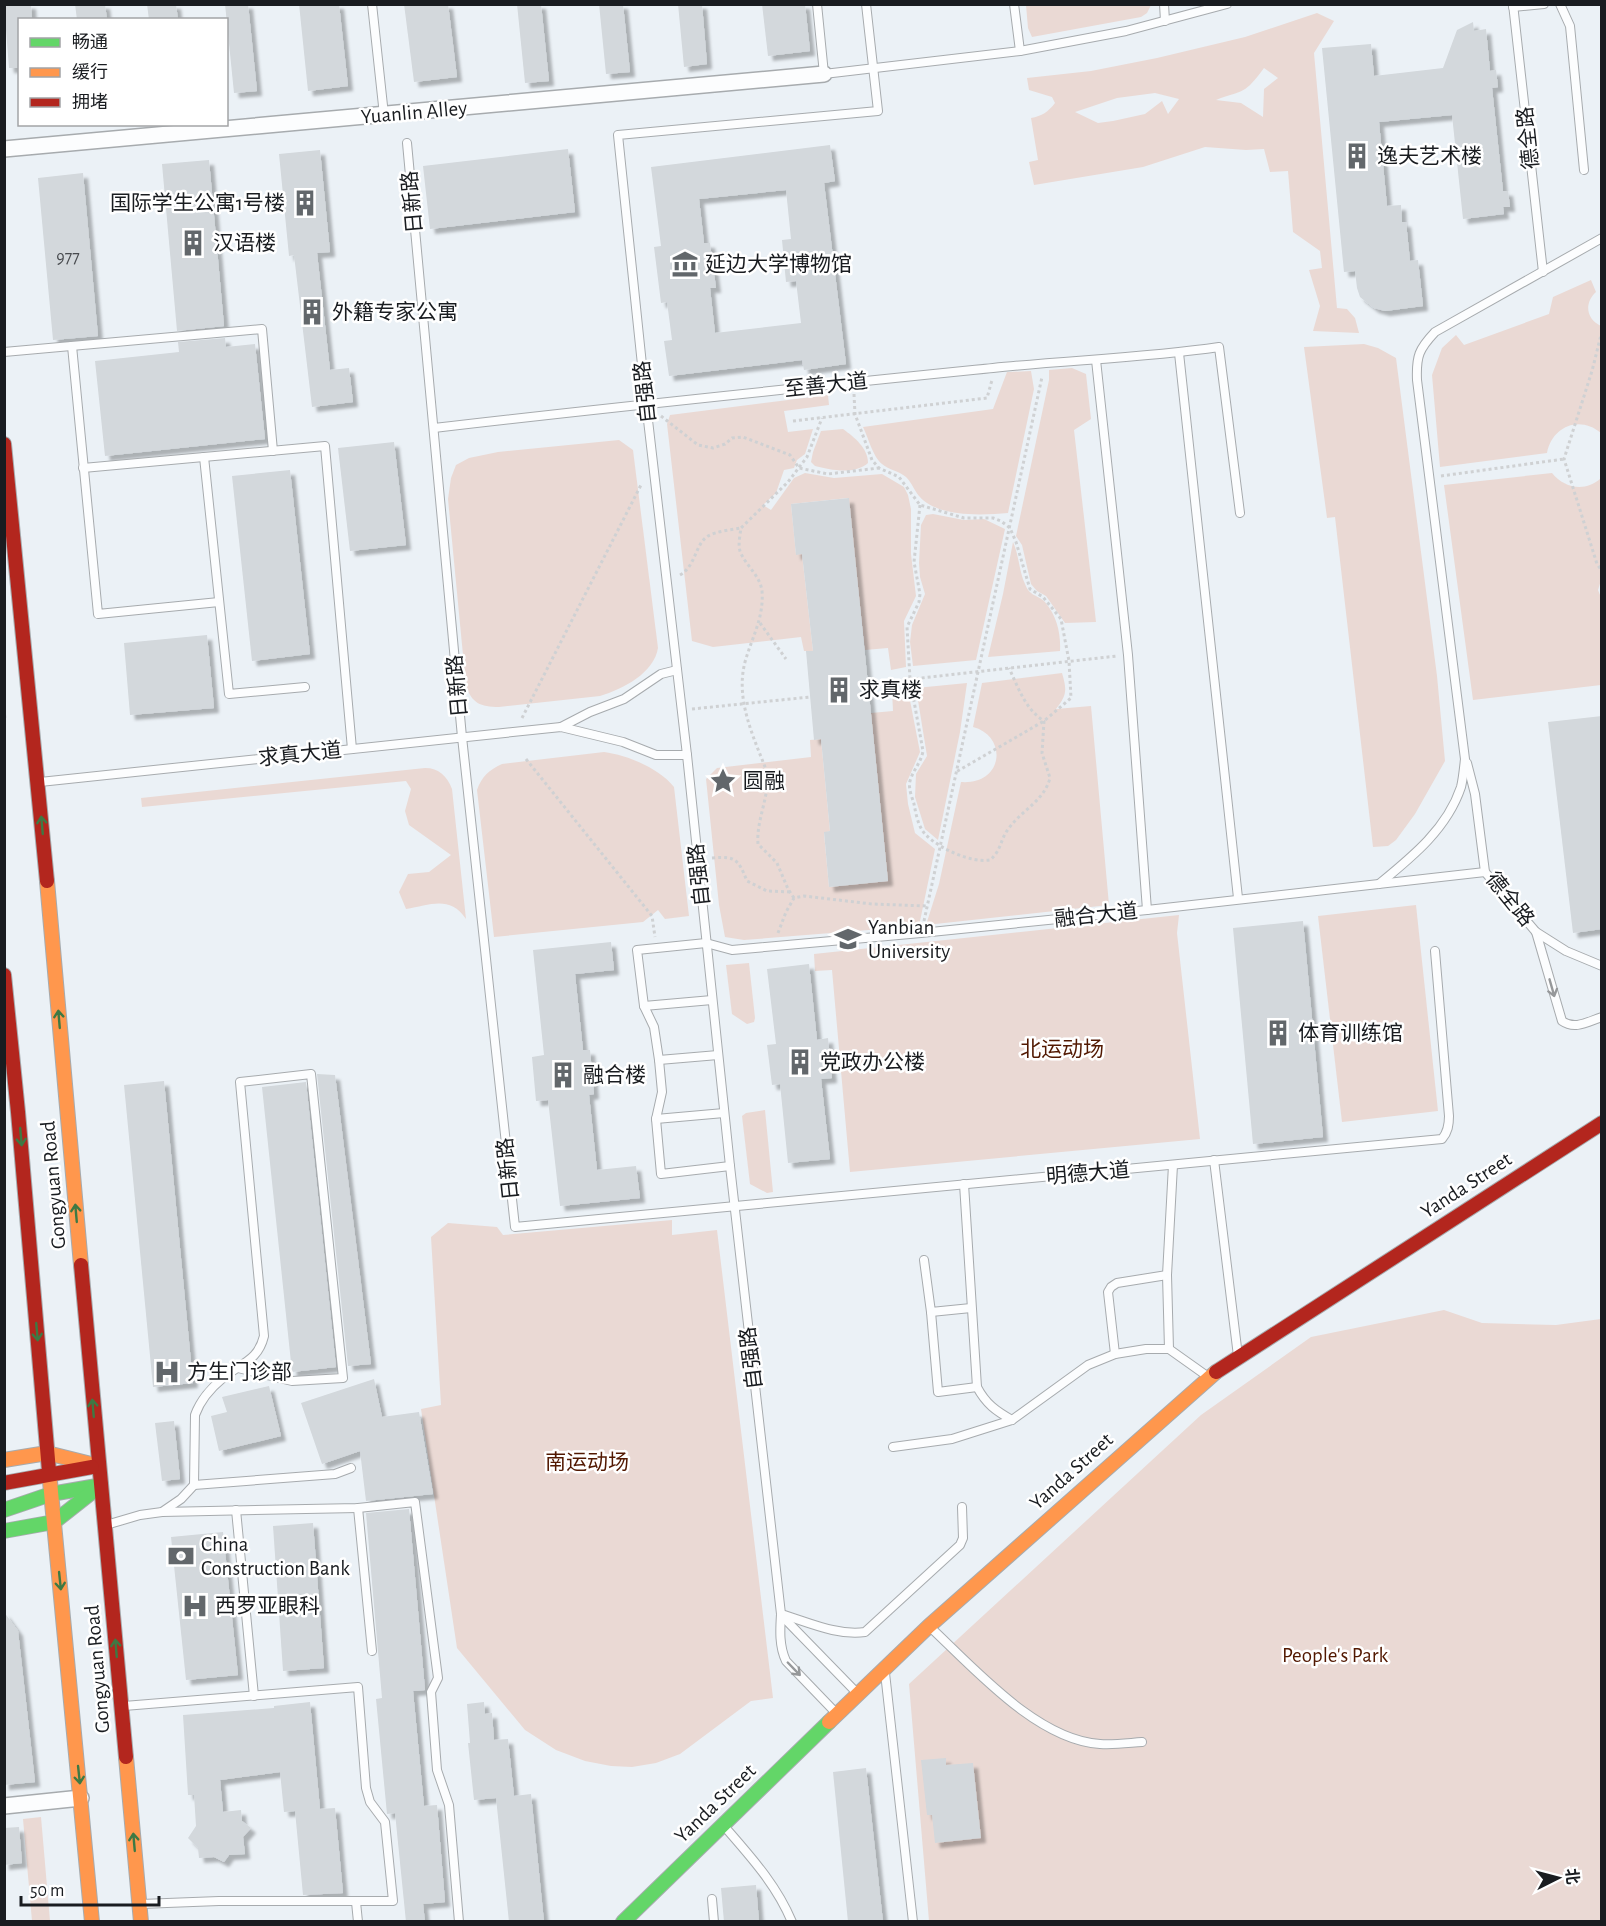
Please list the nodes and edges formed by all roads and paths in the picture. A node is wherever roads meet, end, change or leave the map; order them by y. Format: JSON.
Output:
{"nodes":[{"id":1,"x":372,"y":4,"type":"edge"},
{"id":2,"x":817,"y":4,"type":"edge"},
{"id":3,"x":866,"y":4,"type":"edge"},
{"id":4,"x":1014,"y":4,"type":"edge"},
{"id":5,"x":1164,"y":4,"type":"edge"},
{"id":6,"x":1227,"y":4,"type":"edge"},
{"id":7,"x":1544,"y":4,"type":"edge"},
{"id":8,"x":1560,"y":4,"type":"edge"},
{"id":9,"x":1513,"y":6,"type":"edge"},
{"id":10,"x":1165,"y":21,"type":"junction"},
{"id":11,"x":1020,"y":51,"type":"junction"},
{"id":12,"x":873,"y":68,"type":"junction"},
{"id":13,"x":824,"y":74,"type":"junction"},
{"id":14,"x":384,"y":115,"type":"junction"},
{"id":15,"x":407,"y":144,"type":"dead end"},
{"id":16,"x":4,"y":149,"type":"edge"},
{"id":17,"x":1584,"y":170,"type":"dead end"},
{"id":18,"x":1602,"y":238,"type":"edge"},
{"id":19,"x":1543,"y":272,"type":"junction"},
{"id":20,"x":1602,"y":331,"type":"edge"},
{"id":21,"x":72,"y":346,"type":"junction"},
{"id":22,"x":4,"y":352,"type":"edge"},
{"id":23,"x":1179,"y":353,"type":"junction"},
{"id":24,"x":1096,"y":360,"type":"junction"},
{"id":25,"x":1041,"y":363,"type":"junction"},
{"id":26,"x":995,"y":368,"type":"junction"},
{"id":27,"x":853,"y":382,"type":"junction"},
{"id":28,"x":646,"y":403,"type":"junction"},
{"id":29,"x":855,"y":414,"type":"junction"},
{"id":30,"x":822,"y":418,"type":"junction"},
{"id":31,"x":793,"y":422,"type":"dead end"},
{"id":32,"x":434,"y":428,"type":"junction"},
{"id":33,"x":4,"y":444,"type":"edge"},
{"id":34,"x":273,"y":450,"type":"junction"},
{"id":35,"x":204,"y":457,"type":"junction"},
{"id":36,"x":1564,"y":459,"type":"junction"},
{"id":37,"x":653,"y":463,"type":"junction"},
{"id":38,"x":84,"y":468,"type":"junction"},
{"id":39,"x":799,"y":468,"type":"junction"},
{"id":40,"x":879,"y":468,"type":"junction"},
{"id":41,"x":1430,"y":477,"type":"junction"},
{"id":42,"x":920,"y":505,"type":"junction"},
{"id":43,"x":1240,"y":513,"type":"dead end"},
{"id":44,"x":741,"y":528,"type":"junction"},
{"id":45,"x":1010,"y":528,"type":"junction"},
{"id":46,"x":1602,"y":571,"type":"edge"},
{"id":47,"x":680,"y":575,"type":"dead end"},
{"id":48,"x":219,"y":602,"type":"junction"},
{"id":49,"x":759,"y":621,"type":"junction"},
{"id":50,"x":1128,"y":655,"type":"junction"},
{"id":51,"x":786,"y":659,"type":"dead end"},
{"id":52,"x":1068,"y":661,"type":"junction"},
{"id":53,"x":1009,"y":668,"type":"junction"},
{"id":54,"x":677,"y":670,"type":"junction"},
{"id":55,"x":978,"y":671,"type":"junction"},
{"id":56,"x":910,"y":679,"type":"junction"},
{"id":57,"x":868,"y":684,"type":"dead end"},
{"id":58,"x":305,"y":687,"type":"dead end"},
{"id":59,"x":810,"y":697,"type":"dead end"},
{"id":60,"x":743,"y":704,"type":"junction"},
{"id":61,"x":4,"y":709,"type":"edge"},
{"id":62,"x":682,"y":710,"type":"junction"},
{"id":63,"x":5,"y":720,"type":"edge"},
{"id":64,"x":1044,"y":721,"type":"junction"},
{"id":65,"x":561,"y":727,"type":"junction"},
{"id":66,"x":515,"y":732,"type":"junction"},
{"id":67,"x":462,"y":737,"type":"junction"},
{"id":68,"x":352,"y":748,"type":"junction"},
{"id":69,"x":687,"y":755,"type":"junction"},
{"id":70,"x":526,"y":759,"type":"dead end"},
{"id":71,"x":1465,"y":759,"type":"junction"},
{"id":72,"x":956,"y":772,"type":"junction"},
{"id":73,"x":38,"y":782,"type":"junction"},
{"id":74,"x":940,"y":845,"type":"junction"},
{"id":75,"x":712,"y":858,"type":"dead end"},
{"id":76,"x":1485,"y":872,"type":"junction"},
{"id":77,"x":1378,"y":884,"type":"junction"},
{"id":78,"x":790,"y":892,"type":"junction"},
{"id":79,"x":794,"y":898,"type":"junction"},
{"id":80,"x":1238,"y":898,"type":"junction"},
{"id":81,"x":927,"y":906,"type":"junction"},
{"id":82,"x":1147,"y":910,"type":"junction"},
{"id":83,"x":1536,"y":932,"type":"junction"},
{"id":84,"x":921,"y":933,"type":"junction"},
{"id":85,"x":706,"y":943,"type":"junction"},
{"id":86,"x":774,"y":946,"type":"junction"},
{"id":87,"x":657,"y":948,"type":"junction"},
{"id":88,"x":1435,"y":951,"type":"dead end"},
{"id":89,"x":1602,"y":966,"type":"edge"},
{"id":90,"x":4,"y":975,"type":"edge"},
{"id":91,"x":712,"y":1000,"type":"junction"},
{"id":92,"x":644,"y":1006,"type":"junction"},
{"id":93,"x":1602,"y":1017,"type":"edge"},
{"id":94,"x":718,"y":1055,"type":"junction"},
{"id":95,"x":659,"y":1060,"type":"junction"},
{"id":96,"x":11,"y":1113,"type":"edge"},
{"id":97,"x":724,"y":1113,"type":"junction"},
{"id":98,"x":656,"y":1119,"type":"junction"},
{"id":99,"x":1602,"y":1123,"type":"edge"},
{"id":100,"x":1214,"y":1160,"type":"junction"},
{"id":101,"x":1173,"y":1164,"type":"junction"},
{"id":102,"x":730,"y":1166,"type":"junction"},
{"id":103,"x":964,"y":1184,"type":"junction"},
{"id":104,"x":734,"y":1206,"type":"junction"},
{"id":105,"x":515,"y":1227,"type":"joint"},
{"id":106,"x":924,"y":1260,"type":"dead end"},
{"id":107,"x":1167,"y":1275,"type":"junction"},
{"id":108,"x":971,"y":1308,"type":"junction"},
{"id":109,"x":931,"y":1312,"type":"junction"},
{"id":110,"x":1168,"y":1349,"type":"junction"},
{"id":111,"x":1115,"y":1354,"type":"junction"},
{"id":112,"x":1238,"y":1356,"type":"junction"},
{"id":113,"x":238,"y":1368,"type":"junction"},
{"id":114,"x":1208,"y":1377,"type":"junction"},
{"id":115,"x":976,"y":1387,"type":"junction"},
{"id":116,"x":1012,"y":1420,"type":"junction"},
{"id":117,"x":893,"y":1447,"type":"dead end"},
{"id":118,"x":47,"y":1453,"type":"junction"},
{"id":119,"x":4,"y":1460,"type":"edge"},
{"id":120,"x":99,"y":1466,"type":"junction"},
{"id":121,"x":351,"y":1468,"type":"dead end"},
{"id":122,"x":49,"y":1475,"type":"junction"},
{"id":123,"x":4,"y":1483,"type":"edge"},
{"id":124,"x":101,"y":1485,"type":"junction"},
{"id":125,"x":194,"y":1485,"type":"junction"},
{"id":126,"x":51,"y":1494,"type":"junction"},
{"id":127,"x":962,"y":1507,"type":"dead end"},
{"id":128,"x":358,"y":1508,"type":"junction"},
{"id":129,"x":4,"y":1510,"type":"edge"},
{"id":130,"x":236,"y":1510,"type":"junction"},
{"id":131,"x":162,"y":1512,"type":"junction"},
{"id":132,"x":54,"y":1522,"type":"junction"},
{"id":133,"x":105,"y":1525,"type":"junction"},
{"id":134,"x":4,"y":1531,"type":"edge"},
{"id":135,"x":781,"y":1614,"type":"junction"},
{"id":136,"x":929,"y":1626,"type":"junction"},
{"id":137,"x":372,"y":1651,"type":"dead end"},
{"id":138,"x":884,"y":1669,"type":"junction"},
{"id":139,"x":858,"y":1694,"type":"junction"},
{"id":140,"x":254,"y":1695,"type":"junction"},
{"id":141,"x":122,"y":1706,"type":"junction"},
{"id":142,"x":837,"y":1714,"type":"junction"},
{"id":143,"x":1142,"y":1742,"type":"dead end"},
{"id":144,"x":81,"y":1798,"type":"junction"},
{"id":145,"x":4,"y":1806,"type":"edge"},
{"id":146,"x":723,"y":1824,"type":"junction"},
{"id":147,"x":712,"y":1899,"type":"dead end"},
{"id":148,"x":356,"y":1902,"type":"junction"},
{"id":149,"x":140,"y":1904,"type":"junction"},
{"id":150,"x":92,"y":1922,"type":"edge"},
{"id":151,"x":141,"y":1922,"type":"edge"},
{"id":152,"x":358,"y":1922,"type":"edge"},
{"id":153,"x":459,"y":1922,"type":"edge"},
{"id":154,"x":623,"y":1922,"type":"edge"},
{"id":155,"x":714,"y":1922,"type":"edge"},
{"id":156,"x":792,"y":1922,"type":"edge"},
{"id":157,"x":913,"y":1922,"type":"edge"}],
"edges":[{"from":1,"to":14,"type":"lane"},
{"from":2,"to":13,"type":"lane"},
{"from":3,"to":12,"type":"lane"},
{"from":4,"to":11,"type":"lane"},
{"from":5,"to":10,"type":"lane"},
{"from":6,"to":10,"type":"lane"},
{"from":7,"to":9,"type":"lane"},
{"from":8,"to":17,"type":"lane"},
{"from":9,"to":19,"type":"lane","name":"德全路"},
{"from":10,"to":11,"type":"lane"},
{"from":11,"to":12,"type":"lane"},
{"from":12,"to":13,"type":"lane"},
{"from":12,"to":28,"type":"lane","name":"自强路"},
{"from":13,"to":14,"type":"street","name":"Yuanlin Alley"},
{"from":14,"to":16,"type":"street","name":"Yuanlin Alley"},
{"from":15,"to":32,"type":"lane","name":"日新路"},
{"from":18,"to":19,"type":"lane"},
{"from":19,"to":41,"type":"lane"},
{"from":20,"to":36,"type":"path"},
{"from":21,"to":22,"type":"lane"},
{"from":21,"to":34,"type":"lane"},
{"from":21,"to":38,"type":"lane"},
{"from":23,"to":24,"type":"lane","name":"至善大道"},
{"from":23,"to":43,"type":"lane","name":"至善大道"},
{"from":23,"to":80,"type":"lane"},
{"from":24,"to":25,"type":"lane","name":"至善大道"},
{"from":24,"to":50,"type":"lane"},
{"from":25,"to":26,"type":"lane","name":"至善大道"},
{"from":25,"to":45,"type":"path"},
{"from":26,"to":27,"type":"lane","name":"至善大道"},
{"from":26,"to":29,"type":"path"},
{"from":27,"to":28,"type":"lane","name":"至善大道"},
{"from":27,"to":29,"type":"path"},
{"from":28,"to":32,"type":"lane","name":"至善大道"},
{"from":28,"to":37,"type":"lane","name":"自强路"},
{"from":28,"to":39,"type":"path"},
{"from":29,"to":30,"type":"path"},
{"from":29,"to":40,"type":"path"},
{"from":30,"to":31,"type":"path"},
{"from":30,"to":39,"type":"path"},
{"from":32,"to":67,"type":"lane","name":"日新路"},
{"from":33,"to":73,"type":"main road","name":"Gongyuan Road"},
{"from":34,"to":35,"type":"lane"},
{"from":34,"to":68,"type":"lane"},
{"from":35,"to":38,"type":"lane"},
{"from":35,"to":48,"type":"lane"},
{"from":36,"to":41,"type":"path"},
{"from":36,"to":46,"type":"path"},
{"from":37,"to":54,"type":"lane","name":"自强路"},
{"from":37,"to":66,"type":"path"},
{"from":38,"to":48,"type":"lane"},
{"from":39,"to":40,"type":"path"},
{"from":39,"to":44,"type":"path"},
{"from":40,"to":42,"type":"path"},
{"from":41,"to":71,"type":"lane"},
{"from":42,"to":45,"type":"path"},
{"from":42,"to":56,"type":"path"},
{"from":44,"to":47,"type":"path"},
{"from":44,"to":49,"type":"path"},
{"from":45,"to":52,"type":"path"},
{"from":45,"to":55,"type":"path"},
{"from":48,"to":58,"type":"lane"},
{"from":49,"to":51,"type":"path"},
{"from":49,"to":60,"type":"path"},
{"from":50,"to":52,"type":"path"},
{"from":50,"to":82,"type":"lane"},
{"from":52,"to":53,"type":"path"},
{"from":52,"to":64,"type":"path"},
{"from":53,"to":55,"type":"path"},
{"from":53,"to":64,"type":"path"},
{"from":54,"to":62,"type":"lane","name":"自强路"},
{"from":54,"to":65,"type":"lane"},
{"from":55,"to":56,"type":"path"},
{"from":55,"to":72,"type":"path"},
{"from":56,"to":57,"type":"path"},
{"from":56,"to":74,"type":"path"},
{"from":59,"to":60,"type":"path"},
{"from":60,"to":62,"type":"path"},
{"from":60,"to":78,"type":"path"},
{"from":61,"to":63,"type":"path"},
{"from":62,"to":69,"type":"lane","name":"自强路"},
{"from":64,"to":72,"type":"path"},
{"from":64,"to":74,"type":"path"},
{"from":65,"to":66,"type":"lane","name":"求真大道"},
{"from":65,"to":69,"type":"lane"},
{"from":66,"to":67,"type":"lane","name":"求真大道"},
{"from":67,"to":68,"type":"lane","name":"求真大道"},
{"from":67,"to":105,"type":"lane","name":"日新路"},
{"from":68,"to":73,"type":"lane","name":"求真大道"},
{"from":69,"to":85,"type":"lane","name":"自强路"},
{"from":70,"to":87,"type":"path"},
{"from":71,"to":76,"type":"lane","name":"德全路"},
{"from":71,"to":77,"type":"lane"},
{"from":72,"to":74,"type":"path"},
{"from":120,"to":73,"type":"main road","name":"Gongyuan Road","one_way":true},
{"from":74,"to":81,"type":"path"},
{"from":75,"to":78,"type":"path"},
{"from":76,"to":77,"type":"lane","name":"融合大道"},
{"from":76,"to":83,"type":"lane","name":"德全路"},
{"from":77,"to":80,"type":"lane","name":"融合大道"},
{"from":78,"to":79,"type":"path"},
{"from":79,"to":81,"type":"path"},
{"from":79,"to":86,"type":"path"},
{"from":80,"to":82,"type":"lane","name":"融合大道"},
{"from":81,"to":84,"type":"path"},
{"from":82,"to":84,"type":"lane","name":"融合大道"},
{"from":83,"to":89,"type":"lane","name":"德全路"},
{"from":83,"to":93,"type":"lane","one_way":true},
{"from":84,"to":86,"type":"lane","name":"融合大道"},
{"from":85,"to":86,"type":"lane","name":"融合大道"},
{"from":85,"to":87,"type":"lane","name":"融合大道"},
{"from":85,"to":91,"type":"lane","name":"自强路"},
{"from":87,"to":92,"type":"lane"},
{"from":88,"to":100,"type":"lane","name":"明德大道"},
{"from":90,"to":96,"type":"main road","name":"Gongyuan Road"},
{"from":91,"to":92,"type":"lane"},
{"from":91,"to":94,"type":"lane","name":"自强路"},
{"from":92,"to":95,"type":"lane"},
{"from":94,"to":95,"type":"lane"},
{"from":94,"to":97,"type":"lane","name":"自强路"},
{"from":95,"to":98,"type":"lane"},
{"from":96,"to":118,"type":"main road","name":"Gongyuan Road","one_way":true},
{"from":97,"to":98,"type":"lane"},
{"from":97,"to":102,"type":"lane","name":"自强路"},
{"from":98,"to":102,"type":"lane"},
{"from":99,"to":112,"type":"main road","name":"Yanda Street"},
{"from":100,"to":101,"type":"lane","name":"明德大道"},
{"from":100,"to":112,"type":"lane"},
{"from":101,"to":103,"type":"lane","name":"明德大道"},
{"from":101,"to":107,"type":"lane"},
{"from":102,"to":104,"type":"lane","name":"自强路"},
{"from":103,"to":104,"type":"lane","name":"明德大道"},
{"from":103,"to":108,"type":"lane"},
{"from":104,"to":105,"type":"lane","name":"明德大道"},
{"from":104,"to":135,"type":"lane","name":"自强路"},
{"from":106,"to":109,"type":"lane"},
{"from":107,"to":110,"type":"lane"},
{"from":107,"to":111,"type":"lane"},
{"from":108,"to":109,"type":"lane"},
{"from":108,"to":115,"type":"lane"},
{"from":109,"to":115,"type":"lane"},
{"from":110,"to":111,"type":"lane"},
{"from":110,"to":114,"type":"lane"},
{"from":111,"to":116,"type":"lane"},
{"from":112,"to":114,"type":"main road","name":"Yanda Street"},
{"from":113,"to":113,"type":"lane"},
{"from":113,"to":125,"type":"lane"},
{"from":114,"to":136,"type":"main road","name":"Yanda Street"},
{"from":115,"to":116,"type":"lane"},
{"from":116,"to":117,"type":"lane"},
{"from":118,"to":119,"type":"main road"},
{"from":118,"to":120,"type":"main road"},
{"from":118,"to":122,"type":"main road","name":"Gongyuan Road"},
{"from":120,"to":122,"type":"main road"},
{"from":120,"to":124,"type":"main road","name":"Gongyuan Road"},
{"from":121,"to":125,"type":"lane"},
{"from":122,"to":123,"type":"main road"},
{"from":122,"to":126,"type":"main road","name":"Gongyuan Road"},
{"from":124,"to":126,"type":"main road"},
{"from":124,"to":132,"type":"main road"},
{"from":124,"to":133,"type":"main road","name":"Gongyuan Road"},
{"from":125,"to":131,"type":"lane"},
{"from":126,"to":129,"type":"main road"},
{"from":126,"to":132,"type":"main road","name":"Gongyuan Road"},
{"from":127,"to":135,"type":"lane"},
{"from":128,"to":130,"type":"lane"},
{"from":128,"to":137,"type":"lane"},
{"from":128,"to":153,"type":"lane"},
{"from":130,"to":131,"type":"lane"},
{"from":130,"to":140,"type":"lane"},
{"from":131,"to":133,"type":"lane"},
{"from":132,"to":134,"type":"main road"},
{"from":132,"to":144,"type":"main road","name":"Gongyuan Road","one_way":true},
{"from":141,"to":133,"type":"main road","name":"Gongyuan Road","one_way":true},
{"from":135,"to":139,"type":"lane"},
{"from":135,"to":142,"type":"lane","name":"自强路","one_way":true},
{"from":136,"to":138,"type":"main road","name":"Yanda Street"},
{"from":136,"to":143,"type":"lane"},
{"from":138,"to":139,"type":"main road","name":"Yanda Street"},
{"from":138,"to":157,"type":"lane"},
{"from":139,"to":142,"type":"main road","name":"Yanda Street"},
{"from":140,"to":141,"type":"lane"},
{"from":140,"to":148,"type":"lane"},
{"from":149,"to":141,"type":"main road","name":"Gongyuan Road","one_way":true},
{"from":142,"to":146,"type":"main road","name":"Yanda Street"},
{"from":144,"to":145,"type":"street"},
{"from":144,"to":150,"type":"main road","name":"Gongyuan Road"},
{"from":146,"to":154,"type":"main road","name":"Yanda Street"},
{"from":146,"to":156,"type":"lane"},
{"from":147,"to":155,"type":"lane"},
{"from":148,"to":149,"type":"lane"},
{"from":148,"to":152,"type":"lane"},
{"from":149,"to":151,"type":"main road","name":"Gongyuan Road"}]}
